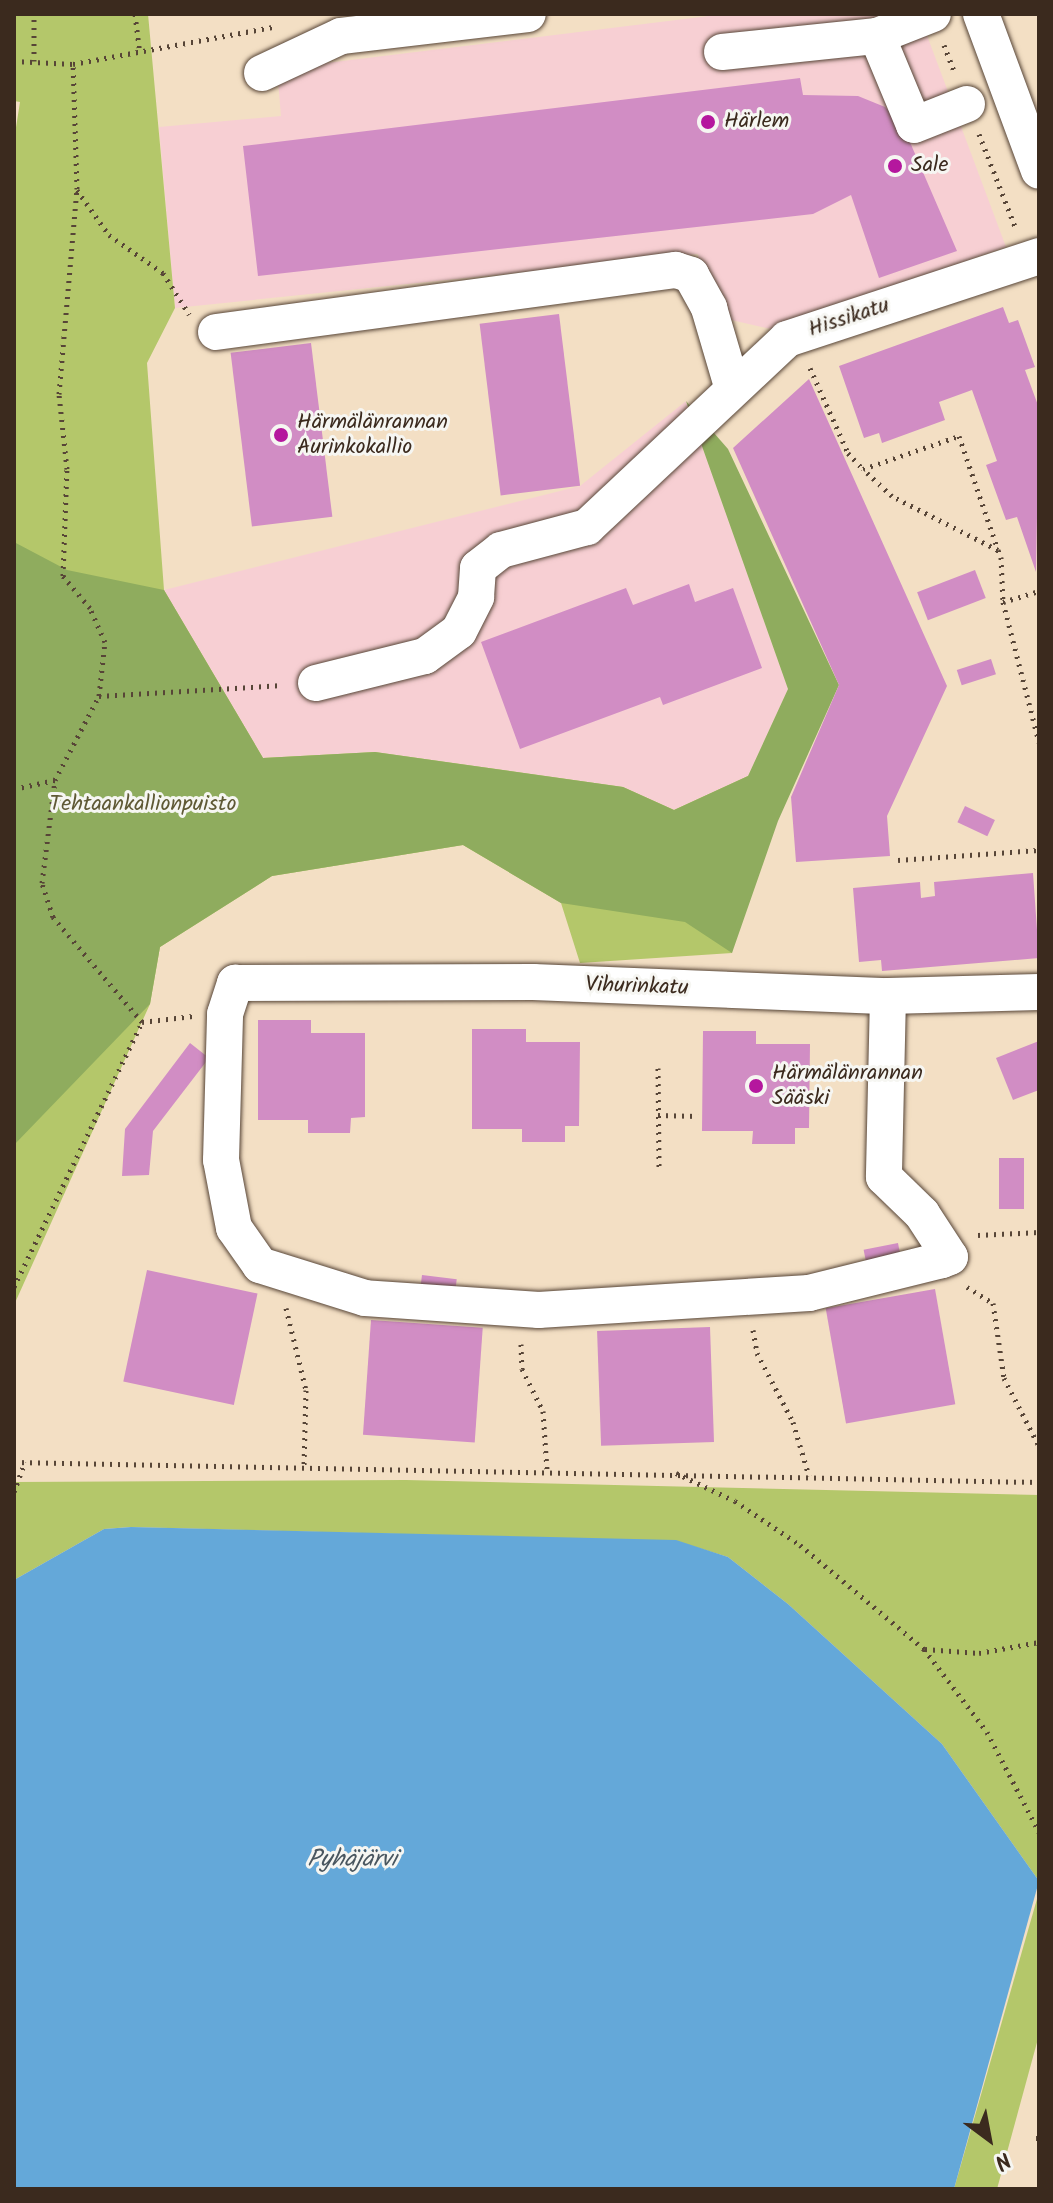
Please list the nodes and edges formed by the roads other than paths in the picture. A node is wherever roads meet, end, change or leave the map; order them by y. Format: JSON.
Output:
{"nodes":[{"id":1,"x":528,"y":14,"type":"edge"},
{"id":2,"x":933,"y":14,"type":"edge"},
{"id":3,"x":981,"y":14,"type":"edge"},
{"id":4,"x":410,"y":21,"type":"edge"},
{"id":5,"x":877,"y":36,"type":"junction"},
{"id":6,"x":722,"y":52,"type":"dead end"},
{"id":7,"x":262,"y":73,"type":"dead end"},
{"id":8,"x":967,"y":104,"type":"road end"},
{"id":9,"x":1039,"y":171,"type":"edge"},
{"id":10,"x":1033,"y":258,"type":"edge"},
{"id":11,"x":216,"y":332,"type":"road end"},
{"id":12,"x":732,"y":386,"type":"junction"},
{"id":13,"x":316,"y":683,"type":"road end"},
{"id":14,"x":1039,"y":992,"type":"edge"},
{"id":15,"x":888,"y":996,"type":"junction"},
{"id":16,"x":230,"y":998,"type":"junction"},
{"id":17,"x":199,"y":1050,"type":"dead end"}],
"edges":[{"from":1,"to":4,"type":"street"},
{"from":2,"to":5,"type":"street"},
{"from":3,"to":9,"type":"street"},
{"from":4,"to":7,"type":"street"},
{"from":5,"to":6,"type":"street"},
{"from":5,"to":8,"type":"street"},
{"from":10,"to":12,"type":"street","name":"Hissikatu"},
{"from":11,"to":12,"type":"street"},
{"from":12,"to":13,"type":"street","name":"Hissikatu"},
{"from":14,"to":15,"type":"street","name":"Vihurinkatu"},
{"from":15,"to":16,"type":"street","name":"Vihurinkatu"},
{"from":15,"to":16,"type":"street"},
{"from":16,"to":17,"type":"street"}]}
